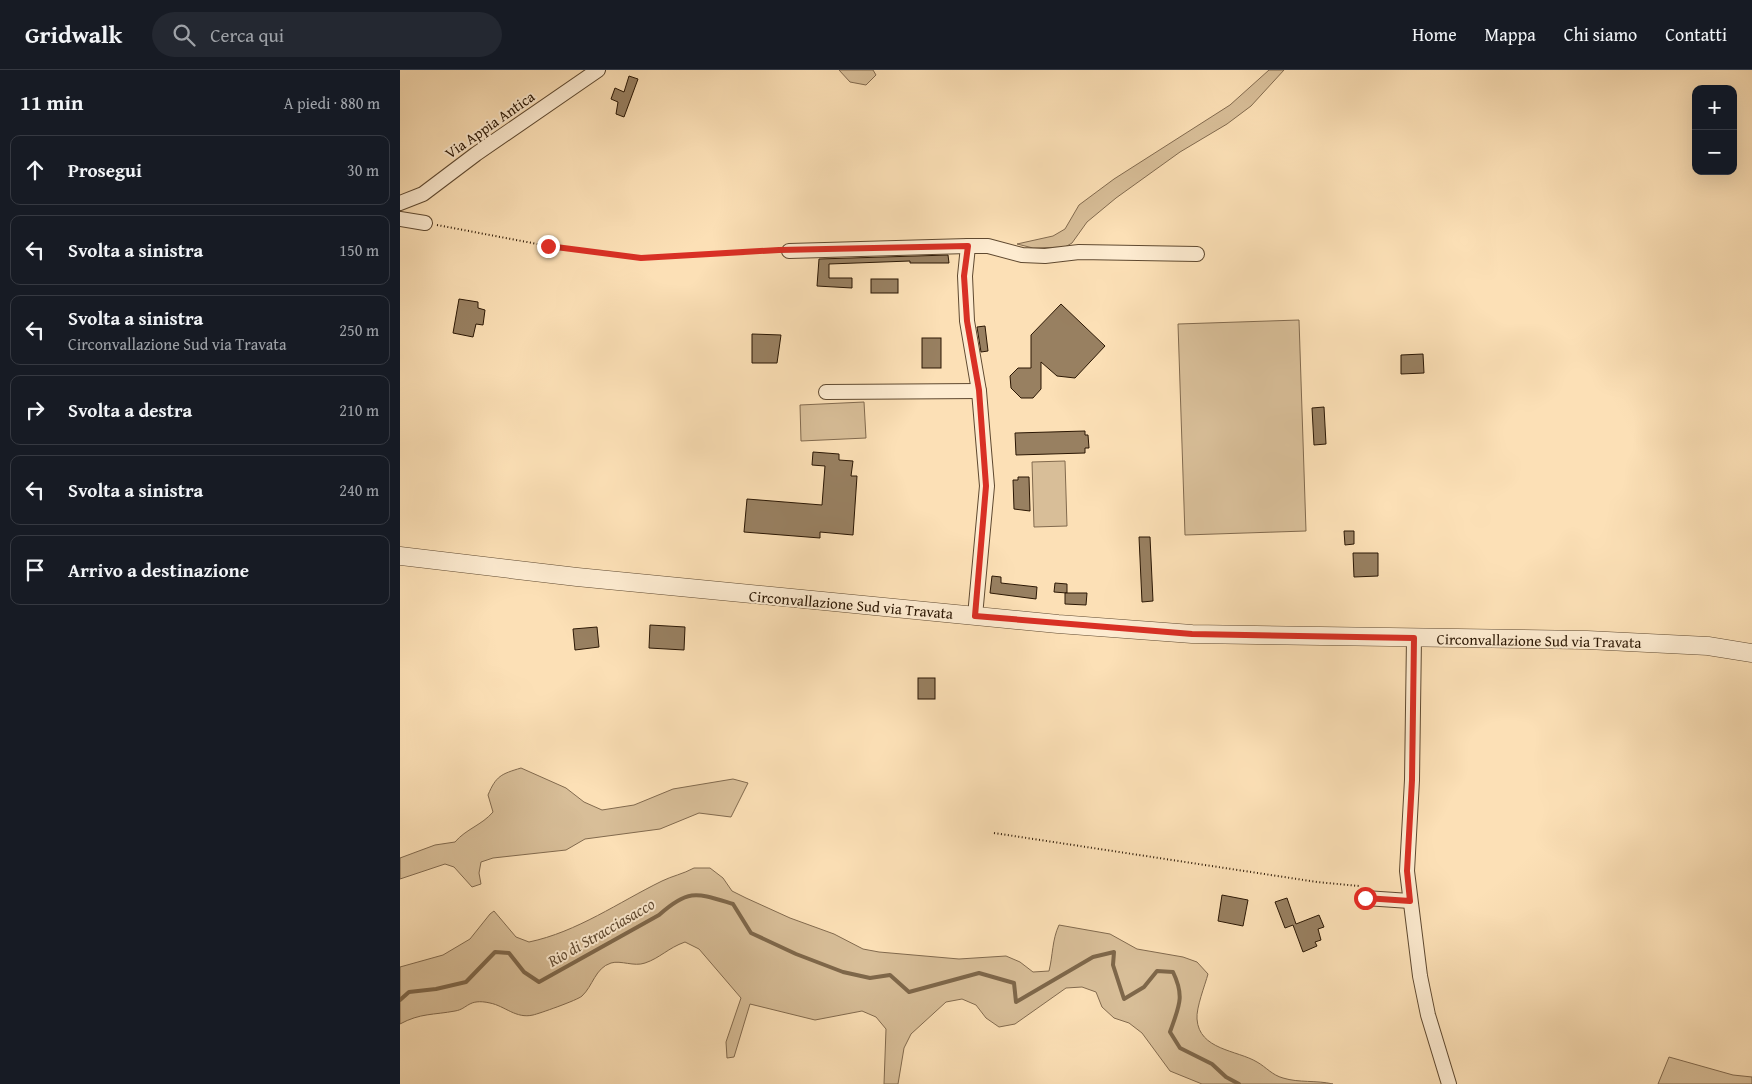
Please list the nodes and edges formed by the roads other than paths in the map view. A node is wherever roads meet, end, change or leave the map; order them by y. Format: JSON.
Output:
{"nodes":[{"id":1,"x":598,"y":70,"type":"edge"},
{"id":2,"x":400,"y":203,"type":"edge"},
{"id":3,"x":400,"y":219,"type":"edge"},
{"id":4,"x":425,"y":223,"type":"road end"},
{"id":5,"x":968,"y":246,"type":"junction"},
{"id":6,"x":789,"y":251,"type":"road end"},
{"id":7,"x":1197,"y":254,"type":"dead end"},
{"id":8,"x":979,"y":390,"type":"junction"},
{"id":9,"x":826,"y":392,"type":"dead end"},
{"id":10,"x":400,"y":556,"type":"edge"},
{"id":11,"x":975,"y":616,"type":"junction"},
{"id":12,"x":1414,"y":638,"type":"junction"},
{"id":13,"x":1752,"y":653,"type":"edge"},
{"id":14,"x":1365,"y":893,"type":"road end"},
{"id":15,"x":1410,"y":901,"type":"junction"},
{"id":16,"x":1450,"y":1084,"type":"edge"}],
"edges":[{"from":1,"to":2,"type":"street","name":"Via Appia Antica"},
{"from":3,"to":4,"type":"street"},
{"from":5,"to":6,"type":"street"},
{"from":5,"to":7,"type":"street"},
{"from":5,"to":8,"type":"street"},
{"from":8,"to":9,"type":"street"},
{"from":8,"to":11,"type":"street"},
{"from":10,"to":11,"type":"street","name":"Circonvallazione Sud via Travata"},
{"from":11,"to":12,"type":"street","name":"Circonvallazione Sud via Travata"},
{"from":12,"to":13,"type":"street","name":"Circonvallazione Sud via Travata"},
{"from":12,"to":15,"type":"street"},
{"from":14,"to":15,"type":"street"},
{"from":15,"to":16,"type":"street"}]}
